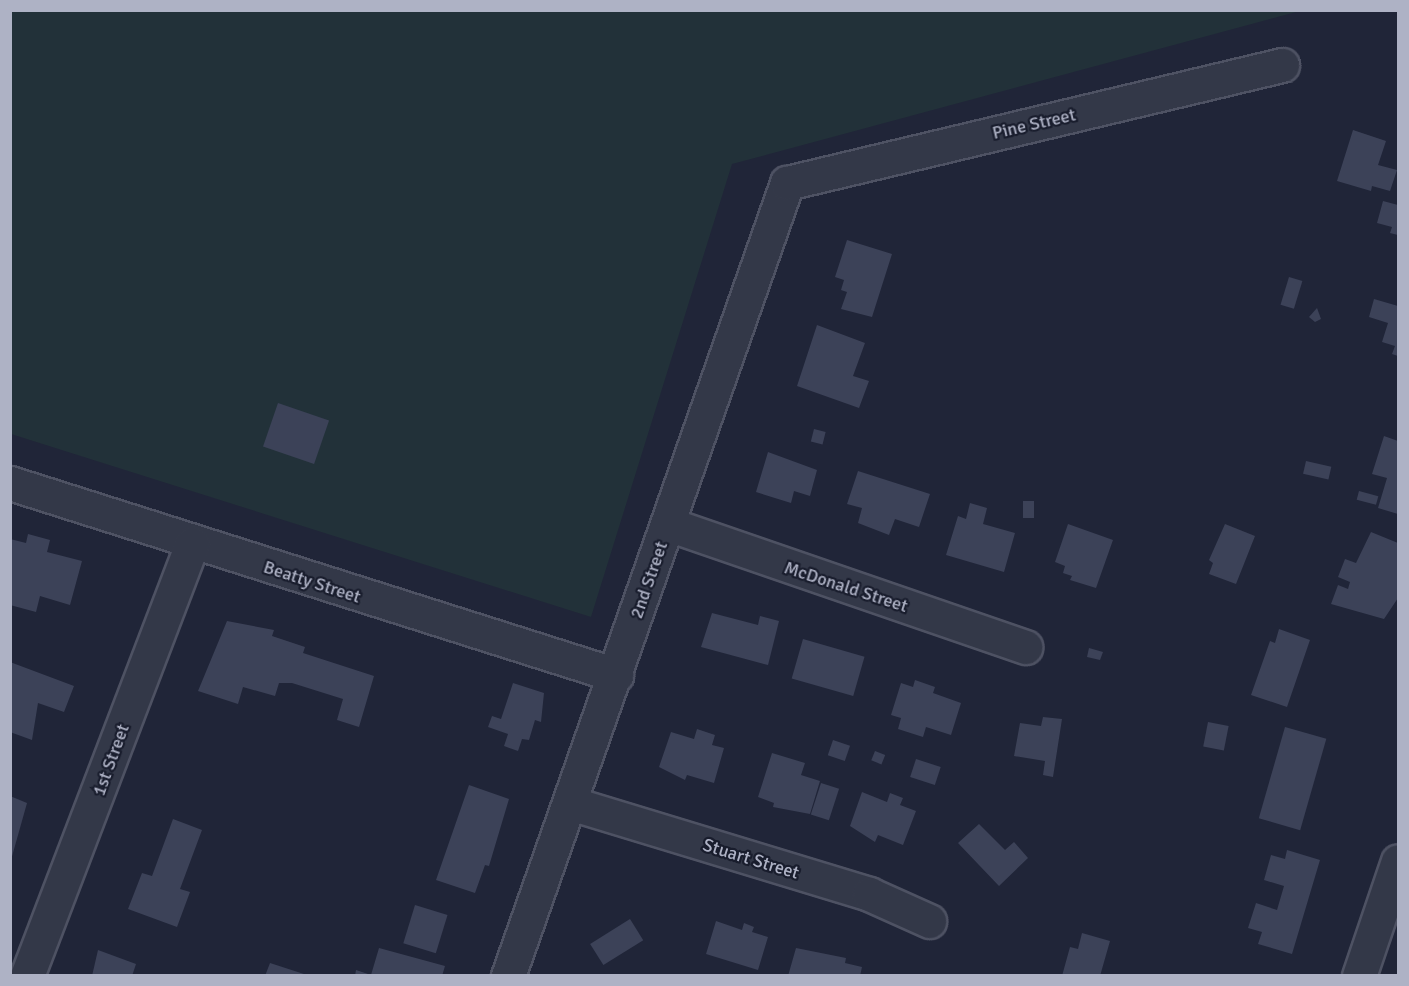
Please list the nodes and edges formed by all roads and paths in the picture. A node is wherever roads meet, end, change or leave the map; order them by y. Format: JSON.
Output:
{"nodes":[{"id":1,"x":1282,"y":65,"type":"dead end"},
{"id":2,"x":787,"y":183,"type":"joint"},
{"id":3,"x":10,"y":483,"type":"edge"},
{"id":4,"x":668,"y":524,"type":"junction"},
{"id":5,"x":192,"y":543,"type":"junction"},
{"id":6,"x":1025,"y":647,"type":"dead end"},
{"id":7,"x":616,"y":675,"type":"junction"},
{"id":8,"x":570,"y":803,"type":"junction"},
{"id":9,"x":1398,"y":861,"type":"edge"},
{"id":10,"x":929,"y":921,"type":"dead end"},
{"id":11,"x":27,"y":975,"type":"edge"},
{"id":12,"x":508,"y":975,"type":"edge"},
{"id":13,"x":1359,"y":975,"type":"edge"}],
"edges":[{"from":1,"to":2,"type":"street","name":"Pine Street"},
{"from":2,"to":4,"type":"street","name":"2nd Street"},
{"from":3,"to":5,"type":"street","name":"Beatty Street"},
{"from":4,"to":6,"type":"street","name":"McDonald Street"},
{"from":4,"to":7,"type":"street","name":"2nd Street"},
{"from":5,"to":7,"type":"street","name":"Beatty Street"},
{"from":5,"to":11,"type":"street","name":"1st Street"},
{"from":7,"to":8,"type":"street","name":"2nd Street"},
{"from":8,"to":10,"type":"street","name":"Stuart Street"},
{"from":8,"to":12,"type":"street","name":"2nd Street"},
{"from":9,"to":13,"type":"street"}]}
